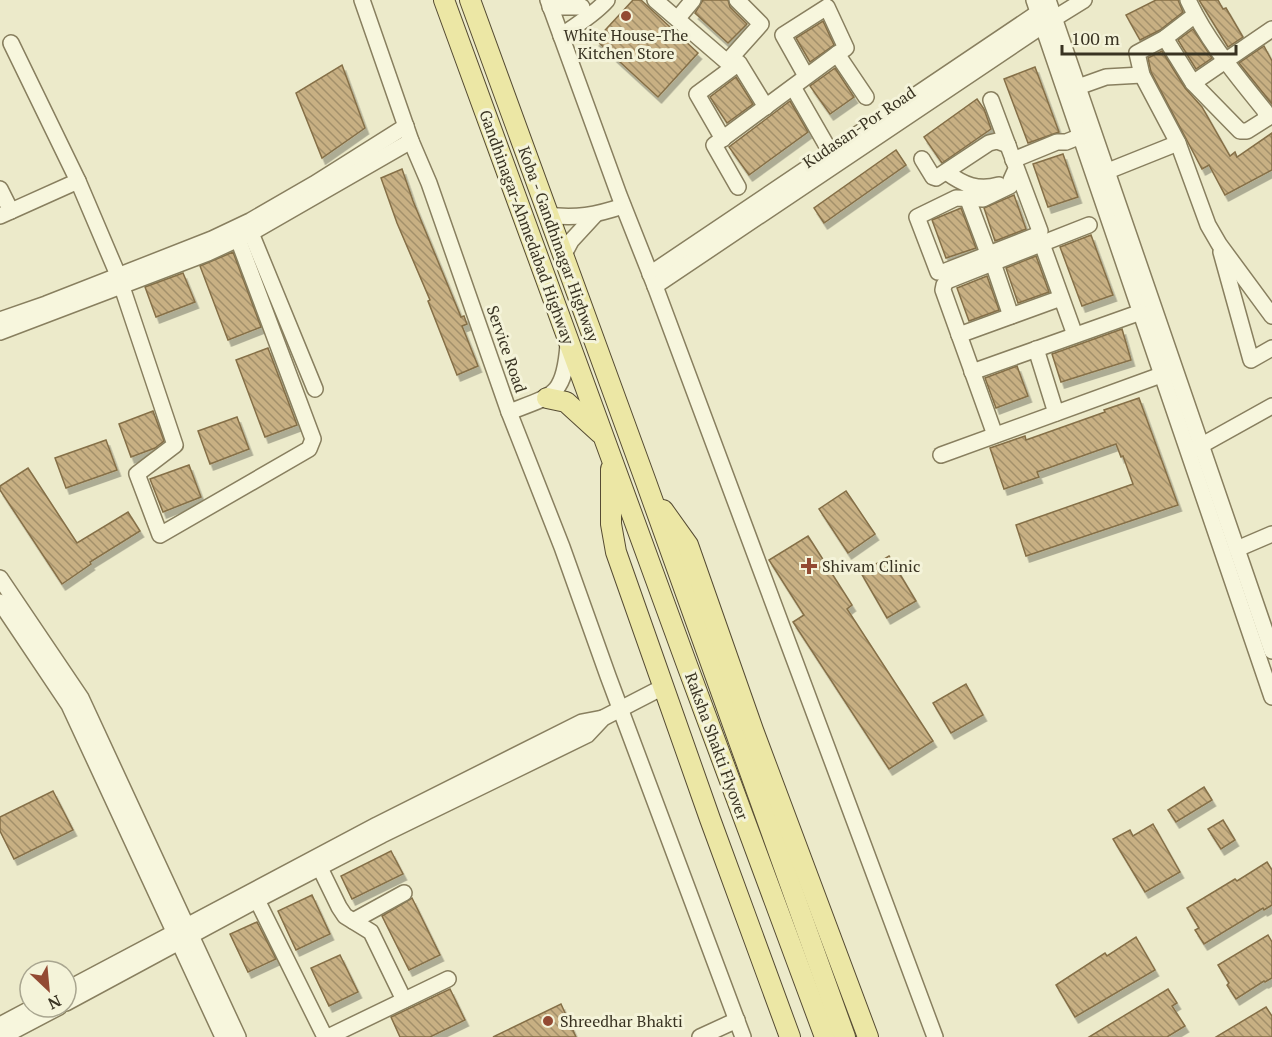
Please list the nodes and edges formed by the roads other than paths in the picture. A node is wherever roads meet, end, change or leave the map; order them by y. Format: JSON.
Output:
{"nodes":[{"id":1,"x":362,"y":0,"type":"edge"},
{"id":2,"x":444,"y":0,"type":"edge"},
{"id":3,"x":470,"y":0,"type":"edge"},
{"id":4,"x":607,"y":0,"type":"edge"},
{"id":5,"x":655,"y":0,"type":"edge"},
{"id":6,"x":693,"y":0,"type":"edge"},
{"id":7,"x":736,"y":0,"type":"edge"},
{"id":8,"x":1084,"y":0,"type":"edge"},
{"id":9,"x":1188,"y":0,"type":"edge"},
{"id":10,"x":549,"y":3,"type":"edge"},
{"id":11,"x":585,"y":9,"type":"edge"},
{"id":12,"x":1046,"y":9,"type":"edge"},
{"id":13,"x":1195,"y":15,"type":"junction"},
{"id":14,"x":678,"y":18,"type":"junction"},
{"id":15,"x":1272,"y":29,"type":"edge"},
{"id":16,"x":561,"y":36,"type":"junction"},
{"id":17,"x":1165,"y":38,"type":"junction"},
{"id":18,"x":10,"y":43,"type":"dead end"},
{"id":19,"x":837,"y":54,"type":"junction"},
{"id":20,"x":1224,"y":60,"type":"junction"},
{"id":21,"x":1142,"y":75,"type":"junction"},
{"id":22,"x":806,"y":76,"type":"junction"},
{"id":23,"x":1193,"y":83,"type":"junction"},
{"id":24,"x":793,"y":87,"type":"junction"},
{"id":25,"x":1078,"y":87,"type":"junction"},
{"id":26,"x":866,"y":97,"type":"dead end"},
{"id":27,"x":991,"y":100,"type":"dead end"},
{"id":28,"x":766,"y":106,"type":"junction"},
{"id":29,"x":409,"y":133,"type":"junction"},
{"id":30,"x":1081,"y":136,"type":"junction"},
{"id":31,"x":723,"y":139,"type":"junction"},
{"id":32,"x":1178,"y":143,"type":"junction"},
{"id":33,"x":1008,"y":145,"type":"junction"},
{"id":34,"x":834,"y":158,"type":"junction"},
{"id":35,"x":922,"y":159,"type":"dead end"},
{"id":36,"x":1014,"y":169,"type":"junction"},
{"id":37,"x":1108,"y":171,"type":"junction"},
{"id":38,"x":946,"y":172,"type":"junction"},
{"id":39,"x":78,"y":181,"type":"junction"},
{"id":40,"x":738,"y":187,"type":"dead end"},
{"id":41,"x":0,"y":189,"type":"edge"},
{"id":42,"x":316,"y":190,"type":"junction"},
{"id":43,"x":967,"y":197,"type":"junction"},
{"id":44,"x":623,"y":206,"type":"junction"},
{"id":45,"x":5,"y":213,"type":"edge"},
{"id":46,"x":548,"y":215,"type":"junction"},
{"id":47,"x":596,"y":215,"type":"junction"},
{"id":48,"x":1089,"y":225,"type":"dead end"},
{"id":49,"x":245,"y":236,"type":"junction"},
{"id":50,"x":1042,"y":244,"type":"junction"},
{"id":51,"x":1219,"y":244,"type":"junction"},
{"id":52,"x":563,"y":255,"type":"junction"},
{"id":53,"x":991,"y":258,"type":"junction"},
{"id":54,"x":120,"y":280,"type":"junction"},
{"id":55,"x":652,"y":280,"type":"junction"},
{"id":56,"x":1061,"y":298,"type":"junction"},
{"id":57,"x":1141,"y":312,"type":"junction"},
{"id":58,"x":1011,"y":316,"type":"junction"},
{"id":59,"x":1272,"y":316,"type":"edge"},
{"id":60,"x":0,"y":320,"type":"edge"},
{"id":61,"x":0,"y":332,"type":"edge"},
{"id":62,"x":959,"y":335,"type":"junction"},
{"id":63,"x":1075,"y":335,"type":"junction"},
{"id":64,"x":568,"y":339,"type":"junction"},
{"id":65,"x":1272,"y":348,"type":"edge"},
{"id":66,"x":1036,"y":349,"type":"junction"},
{"id":67,"x":972,"y":372,"type":"junction"},
{"id":68,"x":1169,"y":372,"type":"junction"},
{"id":69,"x":315,"y":390,"type":"dead end"},
{"id":70,"x":547,"y":398,"type":"junction"},
{"id":71,"x":1272,"y":406,"type":"edge"},
{"id":72,"x":509,"y":412,"type":"junction"},
{"id":73,"x":1056,"y":413,"type":"junction"},
{"id":74,"x":995,"y":435,"type":"junction"},
{"id":75,"x":607,"y":446,"type":"junction"},
{"id":76,"x":1195,"y":449,"type":"junction"},
{"id":77,"x":941,"y":455,"type":"dead end"},
{"id":78,"x":648,"y":488,"type":"junction"},
{"id":79,"x":1272,"y":534,"type":"edge"},
{"id":80,"x":1238,"y":549,"type":"junction"},
{"id":81,"x":0,"y":578,"type":"edge"},
{"id":82,"x":0,"y":602,"type":"edge"},
{"id":83,"x":1272,"y":651,"type":"edge"},
{"id":84,"x":663,"y":687,"type":"junction"},
{"id":85,"x":1272,"y":697,"type":"edge"},
{"id":86,"x":620,"y":708,"type":"junction"},
{"id":87,"x":603,"y":718,"type":"junction"},
{"id":88,"x":320,"y":868,"type":"junction"},
{"id":89,"x":404,"y":893,"type":"dead end"},
{"id":90,"x":257,"y":900,"type":"junction"},
{"id":91,"x":353,"y":921,"type":"junction"},
{"id":92,"x":183,"y":934,"type":"junction"},
{"id":93,"x":448,"y":979,"type":"dead end"},
{"id":94,"x":78,"y":984,"type":"edge"},
{"id":95,"x":78,"y":996,"type":"edge"},
{"id":96,"x":404,"y":1000,"type":"junction"},
{"id":97,"x":18,"y":1015,"type":"edge"},
{"id":98,"x":36,"y":1019,"type":"edge"},
{"id":99,"x":737,"y":1020,"type":"junction"},
{"id":100,"x":0,"y":1025,"type":"edge"},
{"id":101,"x":2,"y":1037,"type":"edge"},
{"id":102,"x":223,"y":1037,"type":"edge"},
{"id":103,"x":238,"y":1037,"type":"edge"},
{"id":104,"x":326,"y":1037,"type":"edge"},
{"id":105,"x":700,"y":1037,"type":"edge"},
{"id":106,"x":743,"y":1037,"type":"edge"},
{"id":107,"x":790,"y":1037,"type":"edge"},
{"id":108,"x":825,"y":1037,"type":"edge"},
{"id":109,"x":846,"y":1037,"type":"edge"},
{"id":110,"x":868,"y":1037,"type":"edge"},
{"id":111,"x":935,"y":1037,"type":"edge"}],
"edges":[{"from":1,"to":29,"type":"street","name":"Service Road"},
{"from":2,"to":64,"type":"main road","name":"Gandhinagar-Ahmedabad Highway"},
{"from":3,"to":46,"type":"main road","name":"Koba - Gandhinagar Highway"},
{"from":4,"to":11,"type":"street"},
{"from":5,"to":14,"type":"street"},
{"from":6,"to":14,"type":"street"},
{"from":7,"to":14,"type":"street"},
{"from":8,"to":12,"type":"street","name":"Kudasan-Por Road"},
{"from":9,"to":13,"type":"street"},
{"from":10,"to":11,"type":"street"},
{"from":10,"to":16,"type":"street"},
{"from":11,"to":16,"type":"street"},
{"from":12,"to":25,"type":"street"},
{"from":12,"to":30,"type":"street"},
{"from":12,"to":34,"type":"street","name":"Kudasan-Por Road"},
{"from":13,"to":17,"type":"street"},
{"from":13,"to":20,"type":"street"},
{"from":15,"to":20,"type":"street"},
{"from":16,"to":44,"type":"street"},
{"from":17,"to":21,"type":"street"},
{"from":17,"to":23,"type":"street"},
{"from":18,"to":39,"type":"street"},
{"from":19,"to":22,"type":"street"},
{"from":19,"to":22,"type":"street"},
{"from":19,"to":26,"type":"street"},
{"from":20,"to":23,"type":"street"},
{"from":20,"to":23,"type":"street"},
{"from":21,"to":25,"type":"street"},
{"from":21,"to":32,"type":"street"},
{"from":22,"to":24,"type":"street"},
{"from":24,"to":28,"type":"street"},
{"from":24,"to":34,"type":"street"},
{"from":25,"to":37,"type":"street"},
{"from":27,"to":33,"type":"street"},
{"from":28,"to":31,"type":"street"},
{"from":28,"to":31,"type":"street"},
{"from":29,"to":42,"type":"street"},
{"from":29,"to":72,"type":"street","name":"Service Road"},
{"from":30,"to":36,"type":"street"},
{"from":30,"to":57,"type":"street"},
{"from":31,"to":40,"type":"street"},
{"from":32,"to":37,"type":"street"},
{"from":32,"to":51,"type":"street"},
{"from":33,"to":36,"type":"street"},
{"from":33,"to":38,"type":"street"},
{"from":34,"to":55,"type":"street","name":"Kudasan-Por Road"},
{"from":35,"to":38,"type":"street"},
{"from":36,"to":38,"type":"street"},
{"from":36,"to":43,"type":"street"},
{"from":36,"to":53,"type":"street"},
{"from":37,"to":68,"type":"street"},
{"from":39,"to":45,"type":"street"},
{"from":39,"to":54,"type":"street"},
{"from":41,"to":45,"type":"street"},
{"from":42,"to":49,"type":"street"},
{"from":42,"to":54,"type":"street"},
{"from":43,"to":53,"type":"street"},
{"from":43,"to":53,"type":"street"},
{"from":44,"to":47,"type":"street"},
{"from":44,"to":55,"type":"street"},
{"from":46,"to":47,"type":"street"},
{"from":46,"to":52,"type":"main road","name":"Koba - Gandhinagar Highway"},
{"from":47,"to":52,"type":"street"},
{"from":48,"to":50,"type":"street"},
{"from":49,"to":54,"type":"street"},
{"from":49,"to":54,"type":"street"},
{"from":49,"to":69,"type":"street"},
{"from":50,"to":53,"type":"street"},
{"from":50,"to":56,"type":"street"},
{"from":51,"to":59,"type":"street"},
{"from":51,"to":65,"type":"street"},
{"from":52,"to":78,"type":"main road","name":"Koba - Gandhinagar Highway"},
{"from":53,"to":58,"type":"street"},
{"from":53,"to":62,"type":"street"},
{"from":54,"to":60,"type":"street"},
{"from":54,"to":61,"type":"street"},
{"from":55,"to":111,"type":"street"},
{"from":56,"to":58,"type":"street"},
{"from":56,"to":63,"type":"street"},
{"from":57,"to":63,"type":"street"},
{"from":57,"to":68,"type":"street"},
{"from":58,"to":62,"type":"street"},
{"from":62,"to":67,"type":"street"},
{"from":63,"to":66,"type":"street"},
{"from":64,"to":70,"type":"street"},
{"from":64,"to":75,"type":"main road","name":"Gandhinagar-Ahmedabad Highway"},
{"from":66,"to":67,"type":"street"},
{"from":66,"to":73,"type":"street"},
{"from":67,"to":74,"type":"street"},
{"from":68,"to":73,"type":"street"},
{"from":68,"to":76,"type":"street"},
{"from":70,"to":72,"type":"street"},
{"from":70,"to":75,"type":"main road"},
{"from":71,"to":76,"type":"street"},
{"from":72,"to":86,"type":"street","name":"Service Road"},
{"from":73,"to":74,"type":"street"},
{"from":74,"to":77,"type":"street"},
{"from":75,"to":84,"type":"main road"},
{"from":75,"to":108,"type":"main road","name":"Raksha Shakti Flyover"},
{"from":76,"to":80,"type":"street"},
{"from":76,"to":85,"type":"street"},
{"from":78,"to":109,"type":"main road","name":"Raksha Shakti Flyover"},
{"from":78,"to":110,"type":"main road"},
{"from":79,"to":80,"type":"street"},
{"from":80,"to":83,"type":"street"},
{"from":81,"to":92,"type":"street"},
{"from":82,"to":92,"type":"street"},
{"from":84,"to":86,"type":"street"},
{"from":84,"to":107,"type":"main road"},
{"from":86,"to":87,"type":"street"},
{"from":86,"to":99,"type":"street","name":"Service Road"},
{"from":87,"to":88,"type":"street"},
{"from":87,"to":92,"type":"street"},
{"from":88,"to":90,"type":"street"},
{"from":88,"to":91,"type":"street"},
{"from":89,"to":91,"type":"street"},
{"from":90,"to":92,"type":"street"},
{"from":90,"to":104,"type":"street"},
{"from":91,"to":96,"type":"street"},
{"from":92,"to":94,"type":"street"},
{"from":92,"to":95,"type":"street"},
{"from":92,"to":102,"type":"street"},
{"from":92,"to":103,"type":"street"},
{"from":93,"to":96,"type":"street"},
{"from":96,"to":104,"type":"street"},
{"from":97,"to":100,"type":"street"},
{"from":98,"to":101,"type":"street"},
{"from":99,"to":105,"type":"street"},
{"from":99,"to":106,"type":"street","name":"Service Road"}]}
